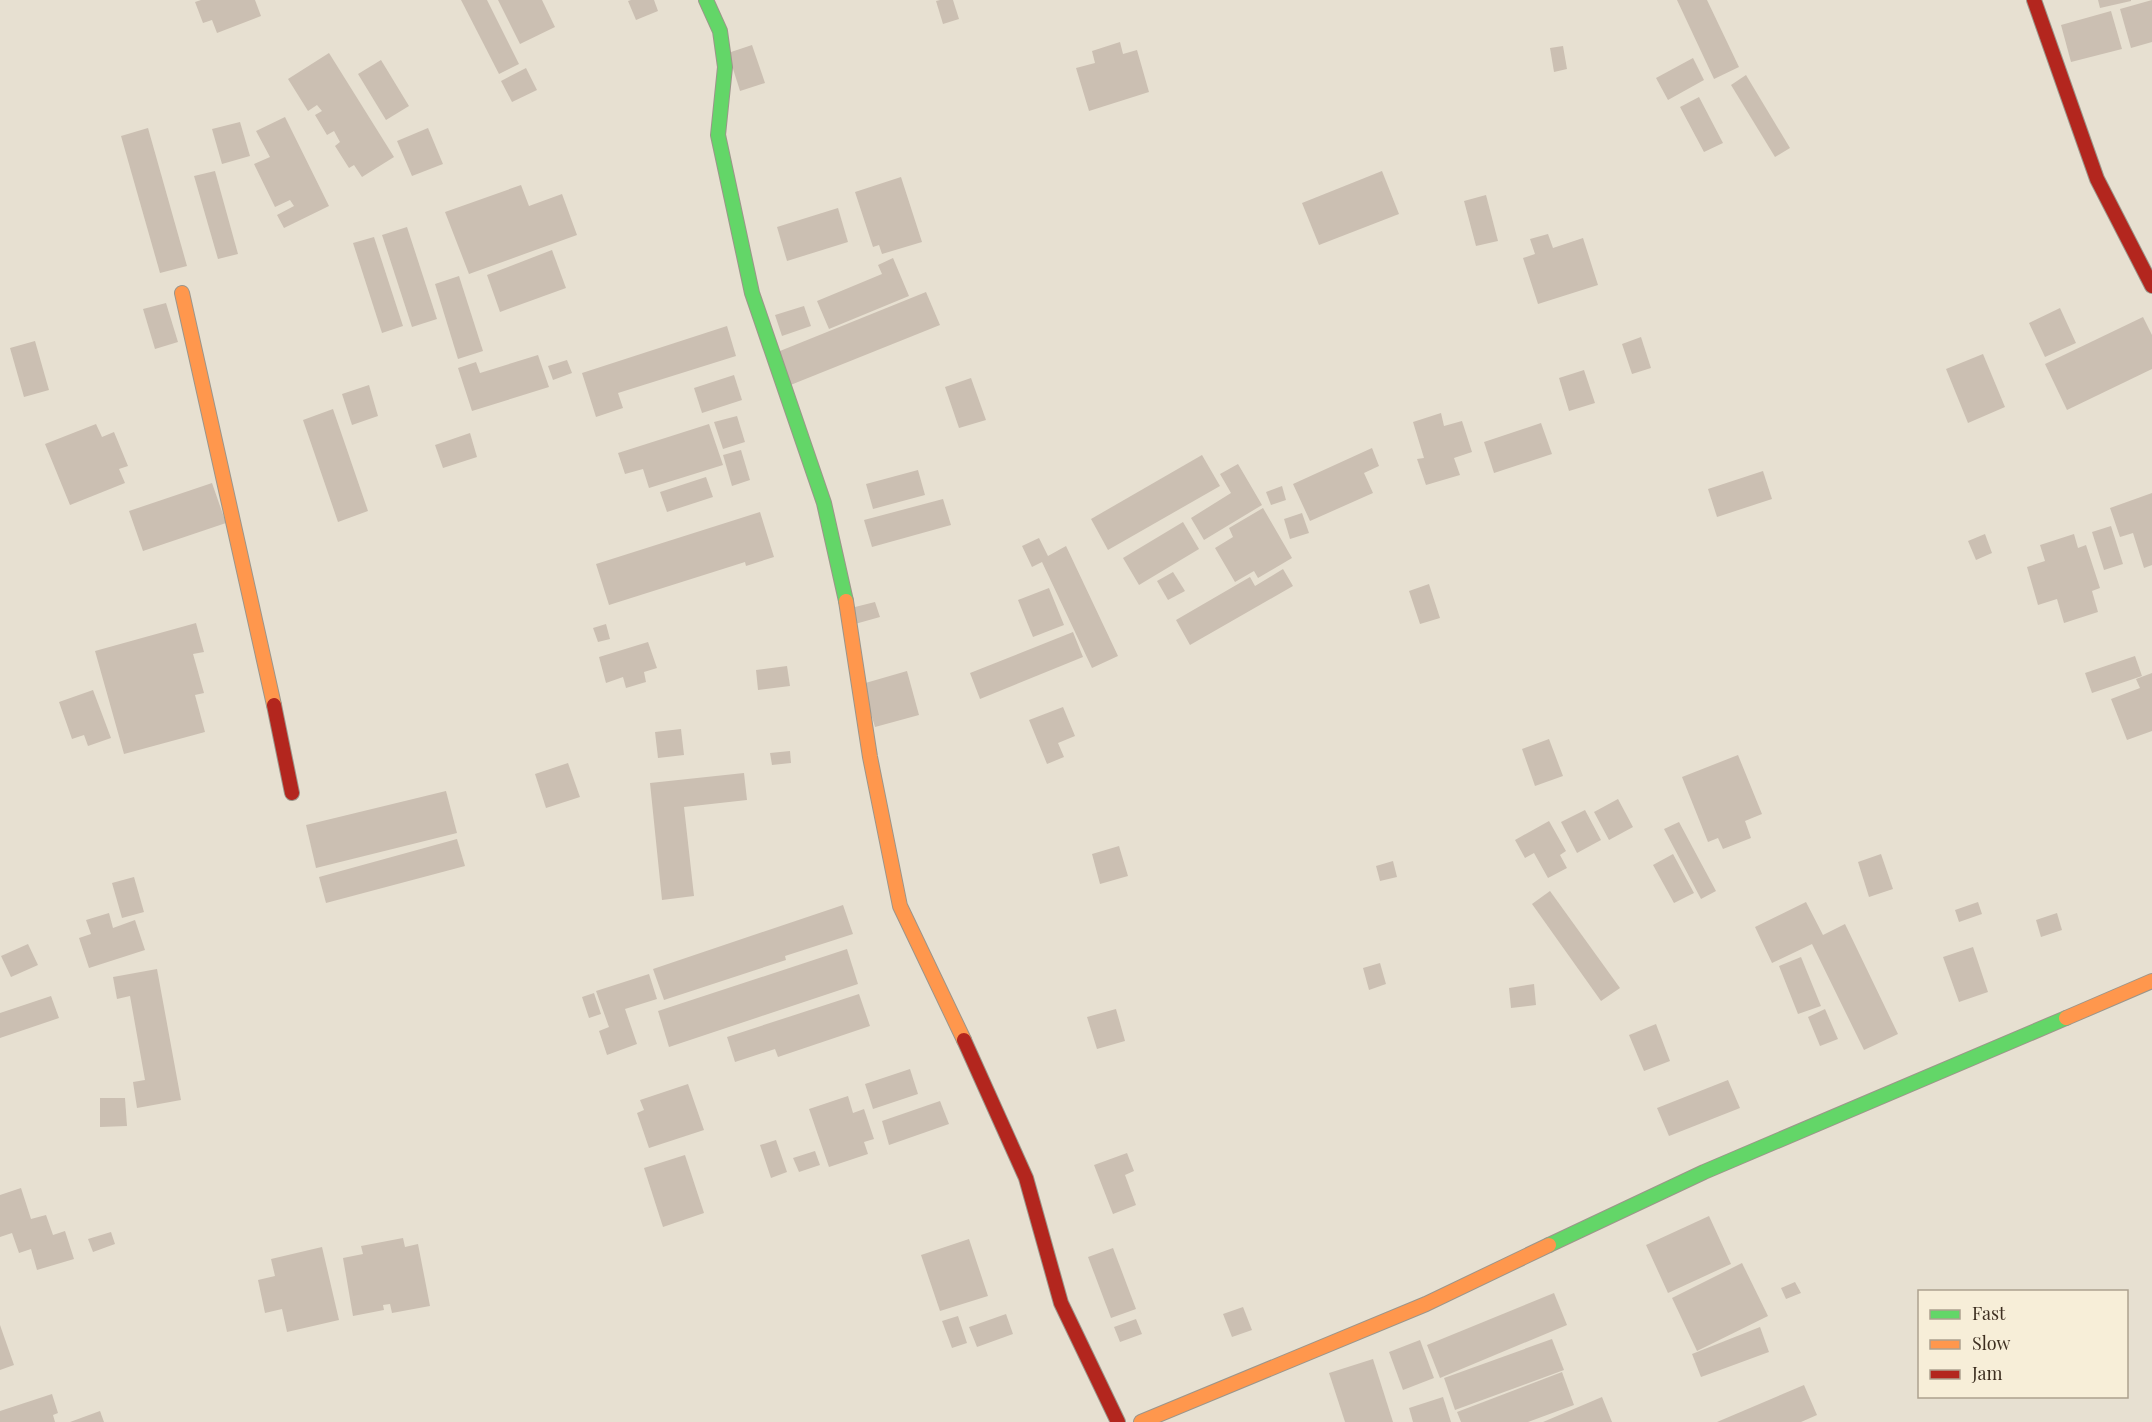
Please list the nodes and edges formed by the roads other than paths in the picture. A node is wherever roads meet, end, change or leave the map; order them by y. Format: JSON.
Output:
{"nodes":[{"id":1,"x":706,"y":0,"type":"edge"},
{"id":2,"x":2034,"y":0,"type":"edge"},
{"id":3,"x":2152,"y":286,"type":"edge"},
{"id":4,"x":182,"y":293,"type":"dead end"},
{"id":5,"x":292,"y":793,"type":"dead end"},
{"id":6,"x":2152,"y":981,"type":"edge"},
{"id":7,"x":1118,"y":1422,"type":"edge"},
{"id":8,"x":1141,"y":1422,"type":"edge"}],
"edges":[{"from":1,"to":7,"type":"street"},
{"from":2,"to":3,"type":"street"},
{"from":4,"to":5,"type":"street"},
{"from":6,"to":8,"type":"street"}]}
